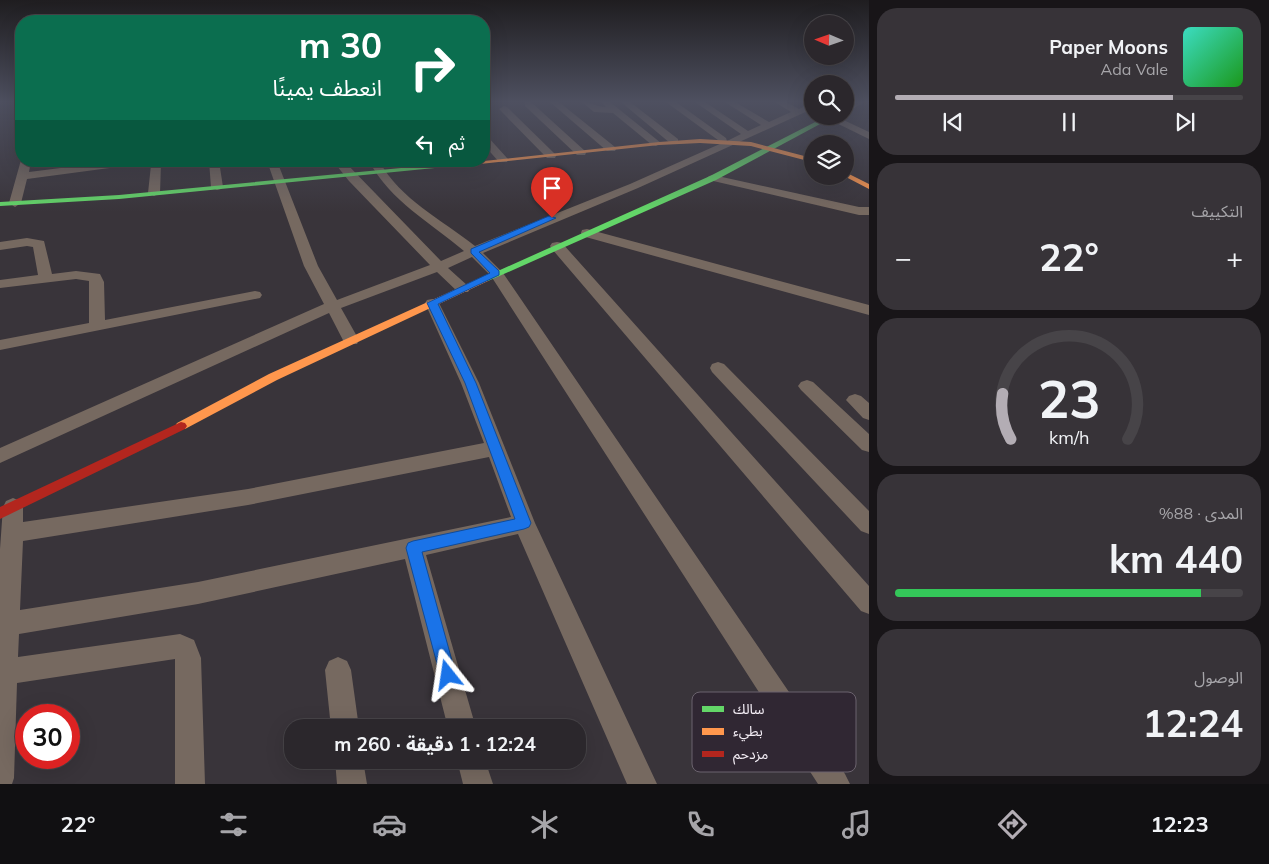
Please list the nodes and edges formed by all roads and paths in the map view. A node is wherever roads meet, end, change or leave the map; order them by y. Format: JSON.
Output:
{"nodes":[{"id":1,"x":534,"y":139,"type":"edge"},
{"id":2,"x":566,"y":139,"type":"edge"},
{"id":3,"x":598,"y":139,"type":"edge"},
{"id":4,"x":650,"y":139,"type":"edge"},
{"id":5,"x":671,"y":139,"type":"edge"},
{"id":6,"x":737,"y":139,"type":"edge"},
{"id":7,"x":742,"y":139,"type":"edge"},
{"id":8,"x":745,"y":139,"type":"edge"},
{"id":9,"x":788,"y":139,"type":"edge"},
{"id":10,"x":722,"y":140,"type":"joint"},
{"id":11,"x":674,"y":141,"type":"junction"},
{"id":12,"x":656,"y":143,"type":"junction"},
{"id":13,"x":490,"y":146,"type":"edge"},
{"id":14,"x":771,"y":147,"type":"junction"},
{"id":15,"x":611,"y":149,"type":"junction"},
{"id":16,"x":582,"y":153,"type":"junction"},
{"id":17,"x":551,"y":156,"type":"junction"},
{"id":18,"x":804,"y":157,"type":"edge"},
{"id":19,"x":503,"y":160,"type":"junction"},
{"id":20,"x":490,"y":161,"type":"edge"},
{"id":21,"x":25,"y":167,"type":"edge"},
{"id":22,"x":96,"y":167,"type":"edge"},
{"id":23,"x":156,"y":167,"type":"edge"},
{"id":24,"x":215,"y":167,"type":"edge"},
{"id":25,"x":274,"y":167,"type":"edge"},
{"id":26,"x":342,"y":167,"type":"edge"},
{"id":27,"x":373,"y":167,"type":"edge"},
{"id":28,"x":377,"y":167,"type":"edge"},
{"id":29,"x":348,"y":175,"type":"junction"},
{"id":30,"x":23,"y":176,"type":"junction"},
{"id":31,"x":713,"y":178,"type":"junction"},
{"id":32,"x":854,"y":179,"type":"edge"},
{"id":33,"x":278,"y":181,"type":"junction"},
{"id":34,"x":217,"y":187,"type":"junction"},
{"id":35,"x":869,"y":187,"type":"edge"},
{"id":36,"x":154,"y":193,"type":"junction"},
{"id":37,"x":0,"y":204,"type":"edge"},
{"id":38,"x":15,"y":204,"type":"junction"},
{"id":39,"x":869,"y":211,"type":"edge"},
{"id":40,"x":587,"y":233,"type":"junction"},
{"id":41,"x":0,"y":246,"type":"edge"},
{"id":42,"x":557,"y":246,"type":"junction"},
{"id":43,"x":474,"y":251,"type":"junction"},
{"id":44,"x":438,"y":268,"type":"junction"},
{"id":45,"x":496,"y":273,"type":"junction"},
{"id":46,"x":46,"y":279,"type":"junction"},
{"id":47,"x":0,"y":284,"type":"edge"},
{"id":48,"x":463,"y":289,"type":"junction"},
{"id":49,"x":255,"y":295,"type":"dead end"},
{"id":50,"x":432,"y":303,"type":"junction"},
{"id":51,"x":331,"y":307,"type":"junction"},
{"id":52,"x":869,"y":310,"type":"edge"},
{"id":53,"x":97,"y":327,"type":"junction"},
{"id":54,"x":350,"y":340,"type":"junction"},
{"id":55,"x":0,"y":345,"type":"edge"},
{"id":56,"x":718,"y":368,"type":"dead end"},
{"id":57,"x":807,"y":386,"type":"dead end"},
{"id":58,"x":854,"y":400,"type":"dead end"},
{"id":59,"x":869,"y":413,"type":"edge"},
{"id":60,"x":869,"y":445,"type":"edge"},
{"id":61,"x":496,"y":448,"type":"junction"},
{"id":62,"x":0,"y":456,"type":"edge"},
{"id":63,"x":8,"y":518,"type":"edge"},
{"id":64,"x":524,"y":523,"type":"junction"},
{"id":65,"x":869,"y":525,"type":"edge"},
{"id":66,"x":413,"y":548,"type":"junction"},
{"id":67,"x":869,"y":603,"type":"edge"},
{"id":68,"x":7,"y":624,"type":"junction"},
{"id":69,"x":338,"y":670,"type":"dead end"},
{"id":70,"x":4,"y":672,"type":"junction"},
{"id":71,"x":774,"y":692,"type":"edge"},
{"id":72,"x":344,"y":719,"type":"edge"},
{"id":73,"x":460,"y":719,"type":"edge"},
{"id":74,"x":350,"y":769,"type":"edge"},
{"id":75,"x":474,"y":769,"type":"edge"},
{"id":76,"x":827,"y":772,"type":"edge"},
{"id":77,"x":0,"y":778,"type":"edge"},
{"id":78,"x":190,"y":784,"type":"edge"},
{"id":79,"x":352,"y":784,"type":"edge"},
{"id":80,"x":478,"y":784,"type":"edge"},
{"id":81,"x":642,"y":784,"type":"edge"},
{"id":82,"x":835,"y":784,"type":"edge"}],
"edges":[{"from":1,"to":17,"type":"street"},
{"from":2,"to":16,"type":"street"},
{"from":3,"to":15,"type":"street"},
{"from":4,"to":12,"type":"street"},
{"from":5,"to":11,"type":"street"},
{"from":6,"to":10,"type":"street"},
{"from":7,"to":43,"type":"street"},
{"from":8,"to":14,"type":"street"},
{"from":9,"to":14,"type":"street"},
{"from":10,"to":11,"type":"street"},
{"from":11,"to":12,"type":"street"},
{"from":12,"to":15,"type":"street"},
{"from":13,"to":19,"type":"street"},
{"from":14,"to":18,"type":"street"},
{"from":14,"to":31,"type":"street"},
{"from":15,"to":16,"type":"street"},
{"from":16,"to":17,"type":"street"},
{"from":17,"to":19,"type":"street"},
{"from":19,"to":20,"type":"street"},
{"from":21,"to":30,"type":"street"},
{"from":22,"to":30,"type":"street"},
{"from":23,"to":36,"type":"street"},
{"from":24,"to":34,"type":"street"},
{"from":25,"to":33,"type":"street"},
{"from":26,"to":29,"type":"street"},
{"from":27,"to":29,"type":"street"},
{"from":28,"to":43,"type":"street"},
{"from":29,"to":33,"type":"street"},
{"from":29,"to":44,"type":"street"},
{"from":30,"to":38,"type":"street"},
{"from":31,"to":39,"type":"street"},
{"from":31,"to":40,"type":"street"},
{"from":32,"to":35,"type":"street"},
{"from":33,"to":34,"type":"street"},
{"from":33,"to":51,"type":"street"},
{"from":34,"to":36,"type":"street"},
{"from":36,"to":38,"type":"street"},
{"from":37,"to":38,"type":"street"},
{"from":40,"to":42,"type":"street"},
{"from":40,"to":52,"type":"street"},
{"from":41,"to":46,"type":"street"},
{"from":42,"to":45,"type":"street"},
{"from":42,"to":67,"type":"street"},
{"from":43,"to":44,"type":"street"},
{"from":43,"to":45,"type":"street"},
{"from":44,"to":48,"type":"street"},
{"from":44,"to":51,"type":"street"},
{"from":45,"to":48,"type":"street"},
{"from":45,"to":71,"type":"street"},
{"from":46,"to":47,"type":"street"},
{"from":46,"to":53,"type":"street"},
{"from":48,"to":50,"type":"street"},
{"from":49,"to":53,"type":"street"},
{"from":50,"to":54,"type":"street"},
{"from":50,"to":61,"type":"street"},
{"from":51,"to":54,"type":"street"},
{"from":51,"to":62,"type":"street"},
{"from":53,"to":55,"type":"street"},
{"from":54,"to":63,"type":"street"},
{"from":56,"to":65,"type":"street"},
{"from":57,"to":60,"type":"street"},
{"from":58,"to":59,"type":"street"},
{"from":61,"to":63,"type":"street"},
{"from":61,"to":64,"type":"street"},
{"from":63,"to":68,"type":"street"},
{"from":64,"to":66,"type":"street"},
{"from":64,"to":81,"type":"street"},
{"from":66,"to":68,"type":"street"},
{"from":66,"to":73,"type":"street"},
{"from":68,"to":70,"type":"street"},
{"from":69,"to":72,"type":"street"},
{"from":70,"to":77,"type":"street"},
{"from":70,"to":78,"type":"street"},
{"from":74,"to":79,"type":"street"},
{"from":75,"to":80,"type":"street"},
{"from":76,"to":82,"type":"street"}]}
